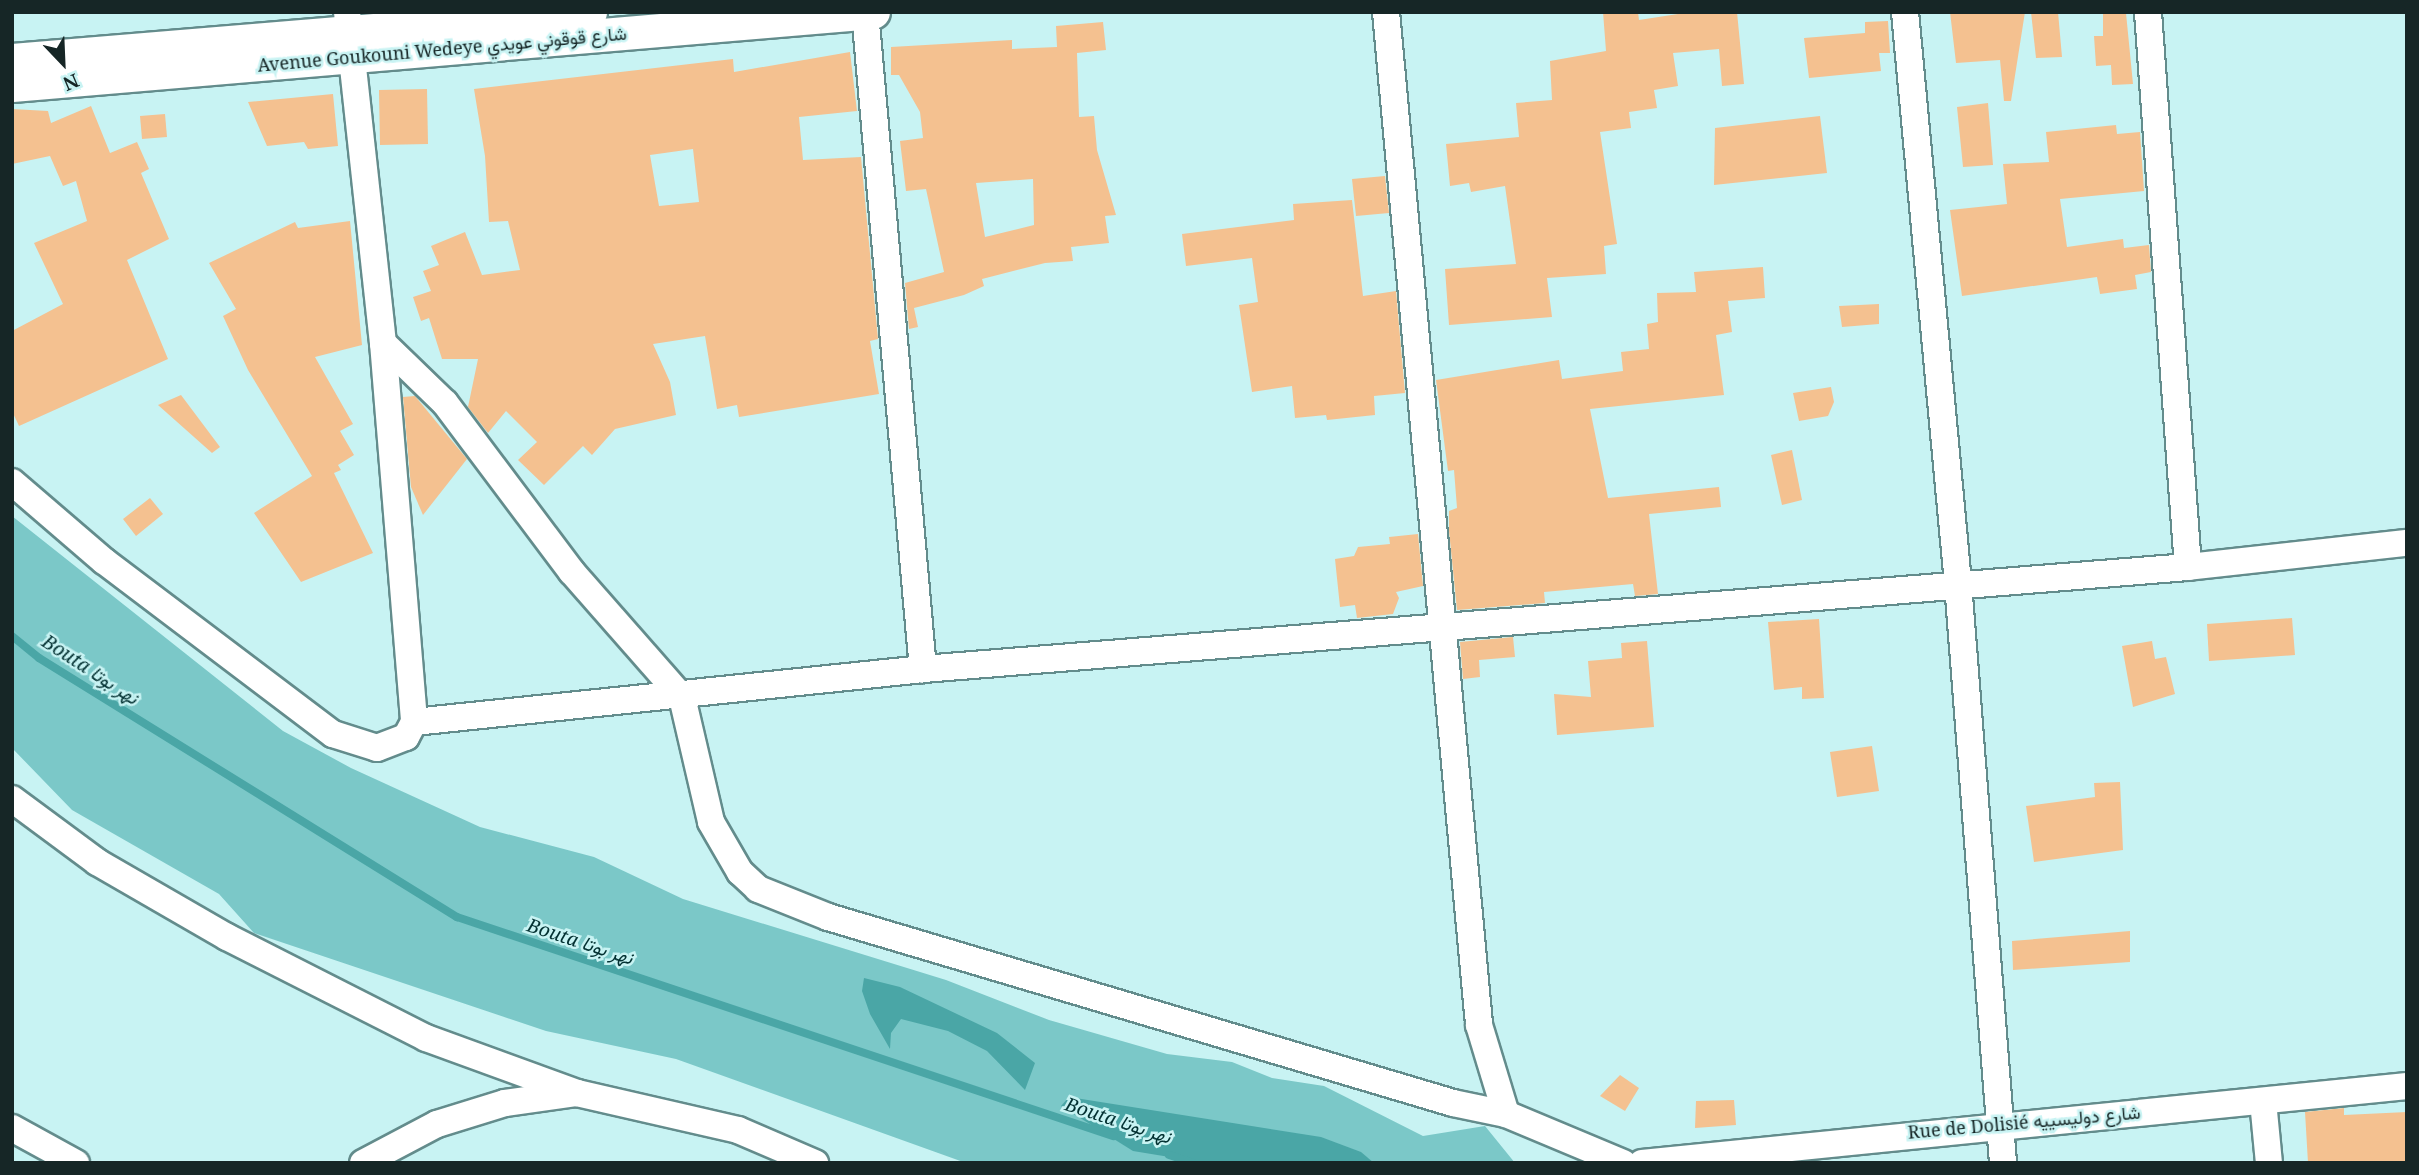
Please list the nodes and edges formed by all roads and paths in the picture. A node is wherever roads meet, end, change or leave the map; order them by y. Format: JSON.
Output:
{"nodes":[{"id":1,"x":590,"y":12,"type":"edge"},
{"id":2,"x":873,"y":12,"type":"edge"},
{"id":3,"x":1386,"y":12,"type":"edge"},
{"id":4,"x":1905,"y":12,"type":"edge"},
{"id":5,"x":2148,"y":12,"type":"edge"},
{"id":6,"x":865,"y":13,"type":"edge"},
{"id":7,"x":349,"y":34,"type":"edge"},
{"id":8,"x":12,"y":60,"type":"edge"},
{"id":9,"x":12,"y":85,"type":"edge"},
{"id":10,"x":383,"y":343,"type":"junction"},
{"id":11,"x":12,"y":482,"type":"edge"},
{"id":12,"x":2407,"y":542,"type":"edge"},
{"id":13,"x":2188,"y":567,"type":"junction"},
{"id":14,"x":1958,"y":583,"type":"junction"},
{"id":15,"x":1440,"y":628,"type":"junction"},
{"id":16,"x":923,"y":669,"type":"junction"},
{"id":17,"x":682,"y":698,"type":"junction"},
{"id":18,"x":414,"y":722,"type":"junction"},
{"id":19,"x":12,"y":799,"type":"edge"},
{"id":20,"x":2407,"y":1086,"type":"edge"},
{"id":21,"x":577,"y":1093,"type":"junction"},
{"id":22,"x":2263,"y":1101,"type":"junction"},
{"id":23,"x":1506,"y":1114,"type":"junction"},
{"id":24,"x":2000,"y":1124,"type":"junction"},
{"id":25,"x":12,"y":1128,"type":"edge"},
{"id":26,"x":76,"y":1163,"type":"edge"},
{"id":27,"x":363,"y":1163,"type":"edge"},
{"id":28,"x":815,"y":1163,"type":"edge"},
{"id":29,"x":1623,"y":1163,"type":"edge"},
{"id":30,"x":1642,"y":1163,"type":"edge"},
{"id":31,"x":2003,"y":1163,"type":"edge"},
{"id":32,"x":2269,"y":1163,"type":"edge"}],
"edges":[{"from":1,"to":7,"type":"street","name":"Avenue Goukouni Wedeye شارع قوقوني عويدي"},
{"from":2,"to":6,"type":"street","name":"Avenue Goukouni Wedeye شارع قوقوني عويدي"},
{"from":3,"to":15,"type":"street"},
{"from":4,"to":14,"type":"street"},
{"from":5,"to":13,"type":"street"},
{"from":6,"to":7,"type":"street","name":"Avenue Goukouni Wedeye شارع قوقوني عويدي"},
{"from":6,"to":16,"type":"street"},
{"from":7,"to":8,"type":"street","name":"Avenue Goukouni Wedeye شارع قوقوني عويدي"},
{"from":7,"to":9,"type":"street","name":"Avenue Goukouni Wedeye شارع قوقوني عويدي"},
{"from":7,"to":10,"type":"street"},
{"from":10,"to":17,"type":"street"},
{"from":10,"to":18,"type":"street"},
{"from":11,"to":18,"type":"street"},
{"from":12,"to":13,"type":"street"},
{"from":13,"to":14,"type":"street"},
{"from":14,"to":15,"type":"street"},
{"from":14,"to":24,"type":"street"},
{"from":15,"to":16,"type":"street"},
{"from":15,"to":23,"type":"street"},
{"from":16,"to":17,"type":"street"},
{"from":17,"to":18,"type":"street"},
{"from":17,"to":23,"type":"street"},
{"from":19,"to":21,"type":"street"},
{"from":20,"to":22,"type":"street","name":"Rue de Dolisié شارع دوليسييه"},
{"from":21,"to":27,"type":"street"},
{"from":21,"to":28,"type":"street"},
{"from":22,"to":24,"type":"street","name":"Rue de Dolisié شارع دوليسييه"},
{"from":22,"to":32,"type":"street"},
{"from":23,"to":29,"type":"street"},
{"from":24,"to":30,"type":"street","name":"Rue de Dolisié شارع دوليسييه"},
{"from":24,"to":31,"type":"street"},
{"from":25,"to":26,"type":"street"}]}
